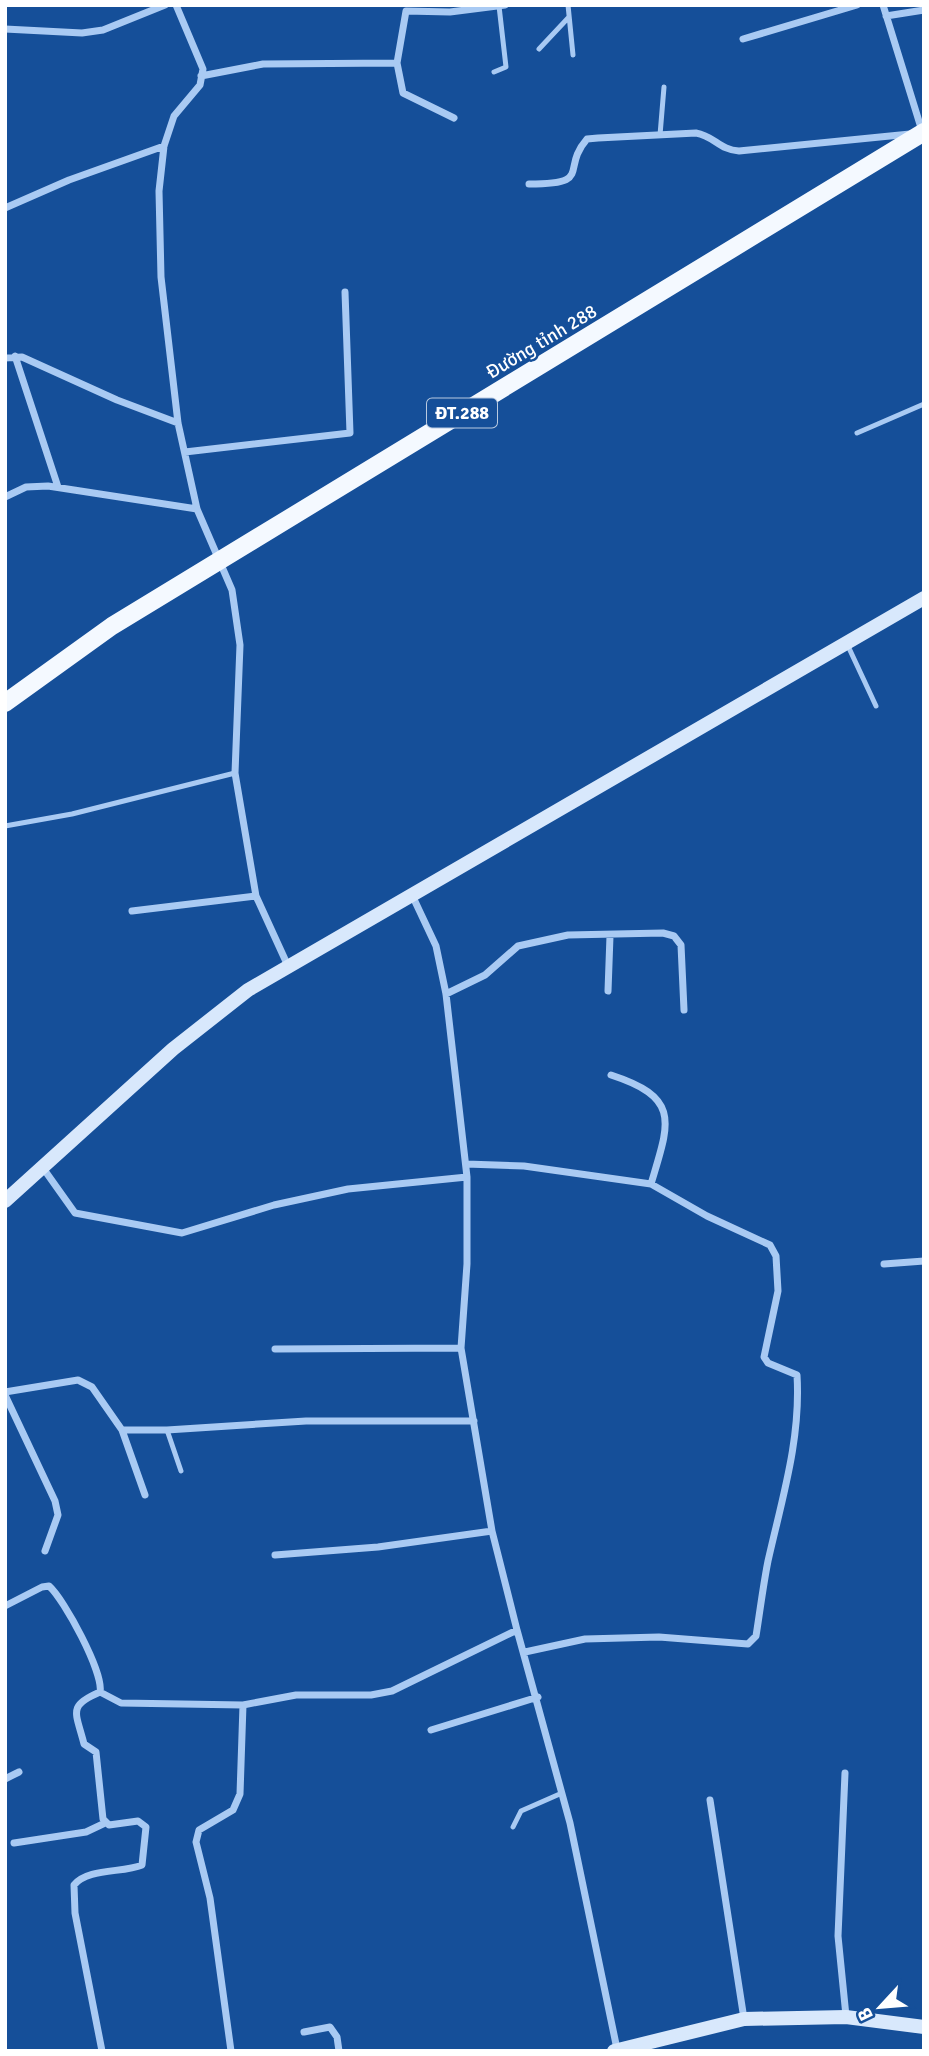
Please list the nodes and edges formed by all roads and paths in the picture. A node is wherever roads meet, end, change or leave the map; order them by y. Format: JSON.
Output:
{"nodes":[{"id":1,"x":166,"y":5,"type":"edge"},
{"id":2,"x":176,"y":5,"type":"edge"},
{"id":3,"x":505,"y":5,"type":"edge"},
{"id":4,"x":568,"y":5,"type":"edge"},
{"id":5,"x":857,"y":5,"type":"edge"},
{"id":6,"x":883,"y":5,"type":"edge"},
{"id":7,"x":499,"y":6,"type":"edge"},
{"id":8,"x":479,"y":7,"type":"edge"},
{"id":9,"x":924,"y":10,"type":"edge"},
{"id":10,"x":886,"y":16,"type":"junction"},
{"id":11,"x":569,"y":17,"type":"junction"},
{"id":12,"x":5,"y":29,"type":"edge"},
{"id":13,"x":743,"y":39,"type":"dead end"},
{"id":14,"x":539,"y":49,"type":"dead end"},
{"id":15,"x":573,"y":55,"type":"dead end"},
{"id":16,"x":397,"y":63,"type":"junction"},
{"id":17,"x":494,"y":72,"type":"dead end"},
{"id":18,"x":201,"y":76,"type":"junction"},
{"id":19,"x":664,"y":87,"type":"dead end"},
{"id":20,"x":454,"y":118,"type":"dead end"},
{"id":21,"x":923,"y":134,"type":"edge"},
{"id":22,"x":660,"y":135,"type":"junction"},
{"id":23,"x":164,"y":146,"type":"junction"},
{"id":24,"x":529,"y":184,"type":"dead end"},
{"id":25,"x":5,"y":208,"type":"edge"},
{"id":26,"x":345,"y":292,"type":"dead end"},
{"id":27,"x":15,"y":356,"type":"junction"},
{"id":28,"x":5,"y":358,"type":"edge"},
{"id":29,"x":924,"y":404,"type":"edge"},
{"id":30,"x":178,"y":423,"type":"junction"},
{"id":31,"x":856,"y":432,"type":"dead end"},
{"id":32,"x":185,"y":452,"type":"junction"},
{"id":33,"x":58,"y":487,"type":"junction"},
{"id":34,"x":5,"y":497,"type":"edge"},
{"id":35,"x":197,"y":509,"type":"junction"},
{"id":36,"x":221,"y":560,"type":"junction"},
{"id":37,"x":924,"y":598,"type":"edge"},
{"id":38,"x":846,"y":643,"type":"junction"},
{"id":39,"x":5,"y":703,"type":"edge"},
{"id":40,"x":876,"y":706,"type":"dead end"},
{"id":41,"x":235,"y":773,"type":"junction"},
{"id":42,"x":5,"y":826,"type":"edge"},
{"id":43,"x":256,"y":895,"type":"junction"},
{"id":44,"x":412,"y":895,"type":"junction"},
{"id":45,"x":132,"y":911,"type":"dead end"},
{"id":46,"x":610,"y":936,"type":"junction"},
{"id":47,"x":288,"y":966,"type":"junction"},
{"id":48,"x":608,"y":991,"type":"dead end"},
{"id":49,"x":446,"y":994,"type":"junction"},
{"id":50,"x":684,"y":1010,"type":"dead end"},
{"id":51,"x":611,"y":1075,"type":"dead end"},
{"id":52,"x":466,"y":1164,"type":"junction"},
{"id":53,"x":43,"y":1168,"type":"junction"},
{"id":54,"x":467,"y":1177,"type":"junction"},
{"id":55,"x":651,"y":1184,"type":"junction"},
{"id":56,"x":5,"y":1201,"type":"edge"},
{"id":57,"x":924,"y":1261,"type":"edge"},
{"id":58,"x":884,"y":1264,"type":"dead end"},
{"id":59,"x":461,"y":1348,"type":"junction"},
{"id":60,"x":275,"y":1349,"type":"dead end"},
{"id":61,"x":5,"y":1393,"type":"edge"},
{"id":62,"x":474,"y":1421,"type":"junction"},
{"id":63,"x":122,"y":1430,"type":"junction"},
{"id":64,"x":167,"y":1430,"type":"junction"},
{"id":65,"x":181,"y":1471,"type":"dead end"},
{"id":66,"x":145,"y":1495,"type":"dead end"},
{"id":67,"x":492,"y":1531,"type":"junction"},
{"id":68,"x":45,"y":1551,"type":"dead end"},
{"id":69,"x":275,"y":1555,"type":"dead end"},
{"id":70,"x":5,"y":1606,"type":"edge"},
{"id":71,"x":517,"y":1630,"type":"junction"},
{"id":72,"x":525,"y":1652,"type":"junction"},
{"id":73,"x":100,"y":1692,"type":"junction"},
{"id":74,"x":538,"y":1697,"type":"junction"},
{"id":75,"x":243,"y":1705,"type":"junction"},
{"id":76,"x":431,"y":1730,"type":"dead end"},
{"id":77,"x":19,"y":1772,"type":"dead end"},
{"id":78,"x":845,"y":1773,"type":"dead end"},
{"id":79,"x":5,"y":1779,"type":"edge"},
{"id":80,"x":562,"y":1793,"type":"junction"},
{"id":81,"x":710,"y":1800,"type":"dead end"},
{"id":82,"x":105,"y":1823,"type":"junction"},
{"id":83,"x":513,"y":1827,"type":"dead end"},
{"id":84,"x":13,"y":1843,"type":"dead end"},
{"id":85,"x":846,"y":2017,"type":"junction"},
{"id":86,"x":744,"y":2019,"type":"junction"},
{"id":87,"x":924,"y":2027,"type":"edge"},
{"id":88,"x":304,"y":2032,"type":"dead end"},
{"id":89,"x":615,"y":2050,"type":"edge"},
{"id":90,"x":102,"y":2051,"type":"edge"},
{"id":91,"x":231,"y":2051,"type":"edge"},
{"id":92,"x":339,"y":2051,"type":"edge"}],
"edges":[{"from":1,"to":12,"type":"street"},
{"from":2,"to":18,"type":"street"},
{"from":3,"to":7,"type":"street"},
{"from":4,"to":11,"type":"lane"},
{"from":5,"to":13,"type":"street"},
{"from":6,"to":10,"type":"street"},
{"from":7,"to":8,"type":"street"},
{"from":7,"to":17,"type":"lane"},
{"from":8,"to":16,"type":"street"},
{"from":9,"to":10,"type":"street"},
{"from":10,"to":21,"type":"street"},
{"from":11,"to":14,"type":"lane"},
{"from":11,"to":15,"type":"lane"},
{"from":16,"to":18,"type":"street"},
{"from":16,"to":20,"type":"street"},
{"from":18,"to":23,"type":"street"},
{"from":19,"to":22,"type":"lane"},
{"from":21,"to":22,"type":"street"},
{"from":21,"to":36,"type":"main road","name":"Đường tỉnh 288","number":"ĐT.288"},
{"from":22,"to":24,"type":"street"},
{"from":23,"to":25,"type":"street"},
{"from":23,"to":30,"type":"street"},
{"from":26,"to":32,"type":"street"},
{"from":27,"to":28,"type":"street"},
{"from":27,"to":30,"type":"street"},
{"from":27,"to":33,"type":"street"},
{"from":29,"to":31,"type":"lane"},
{"from":30,"to":32,"type":"street"},
{"from":32,"to":35,"type":"street"},
{"from":33,"to":34,"type":"street"},
{"from":33,"to":35,"type":"street"},
{"from":35,"to":36,"type":"street"},
{"from":36,"to":39,"type":"main road","name":"Đường tỉnh 288","number":"ĐT.288"},
{"from":36,"to":41,"type":"street"},
{"from":37,"to":38,"type":"street"},
{"from":38,"to":40,"type":"lane"},
{"from":38,"to":44,"type":"street"},
{"from":41,"to":42,"type":"lane"},
{"from":41,"to":43,"type":"street"},
{"from":43,"to":45,"type":"street"},
{"from":43,"to":47,"type":"street"},
{"from":44,"to":47,"type":"street"},
{"from":44,"to":49,"type":"street"},
{"from":46,"to":48,"type":"street"},
{"from":46,"to":49,"type":"street"},
{"from":46,"to":50,"type":"street"},
{"from":47,"to":53,"type":"street"},
{"from":49,"to":52,"type":"street"},
{"from":51,"to":55,"type":"street"},
{"from":52,"to":54,"type":"street"},
{"from":52,"to":55,"type":"street"},
{"from":53,"to":54,"type":"street"},
{"from":53,"to":56,"type":"street"},
{"from":54,"to":59,"type":"street"},
{"from":55,"to":72,"type":"street"},
{"from":57,"to":58,"type":"street"},
{"from":59,"to":60,"type":"street"},
{"from":59,"to":62,"type":"street"},
{"from":61,"to":63,"type":"street"},
{"from":61,"to":68,"type":"street"},
{"from":62,"to":64,"type":"street"},
{"from":62,"to":67,"type":"street"},
{"from":63,"to":64,"type":"street"},
{"from":63,"to":66,"type":"street"},
{"from":64,"to":65,"type":"lane"},
{"from":67,"to":69,"type":"street"},
{"from":67,"to":71,"type":"street"},
{"from":70,"to":73,"type":"street"},
{"from":71,"to":72,"type":"street"},
{"from":71,"to":75,"type":"street"},
{"from":72,"to":74,"type":"street"},
{"from":73,"to":75,"type":"street"},
{"from":73,"to":82,"type":"street"},
{"from":74,"to":76,"type":"street"},
{"from":74,"to":80,"type":"street"},
{"from":75,"to":91,"type":"street"},
{"from":77,"to":79,"type":"street"},
{"from":78,"to":85,"type":"street"},
{"from":80,"to":83,"type":"lane"},
{"from":80,"to":89,"type":"street"},
{"from":81,"to":86,"type":"street"},
{"from":82,"to":84,"type":"street"},
{"from":82,"to":90,"type":"street"},
{"from":85,"to":86,"type":"street"},
{"from":85,"to":87,"type":"street"},
{"from":86,"to":89,"type":"street"},
{"from":88,"to":92,"type":"street"}]}
